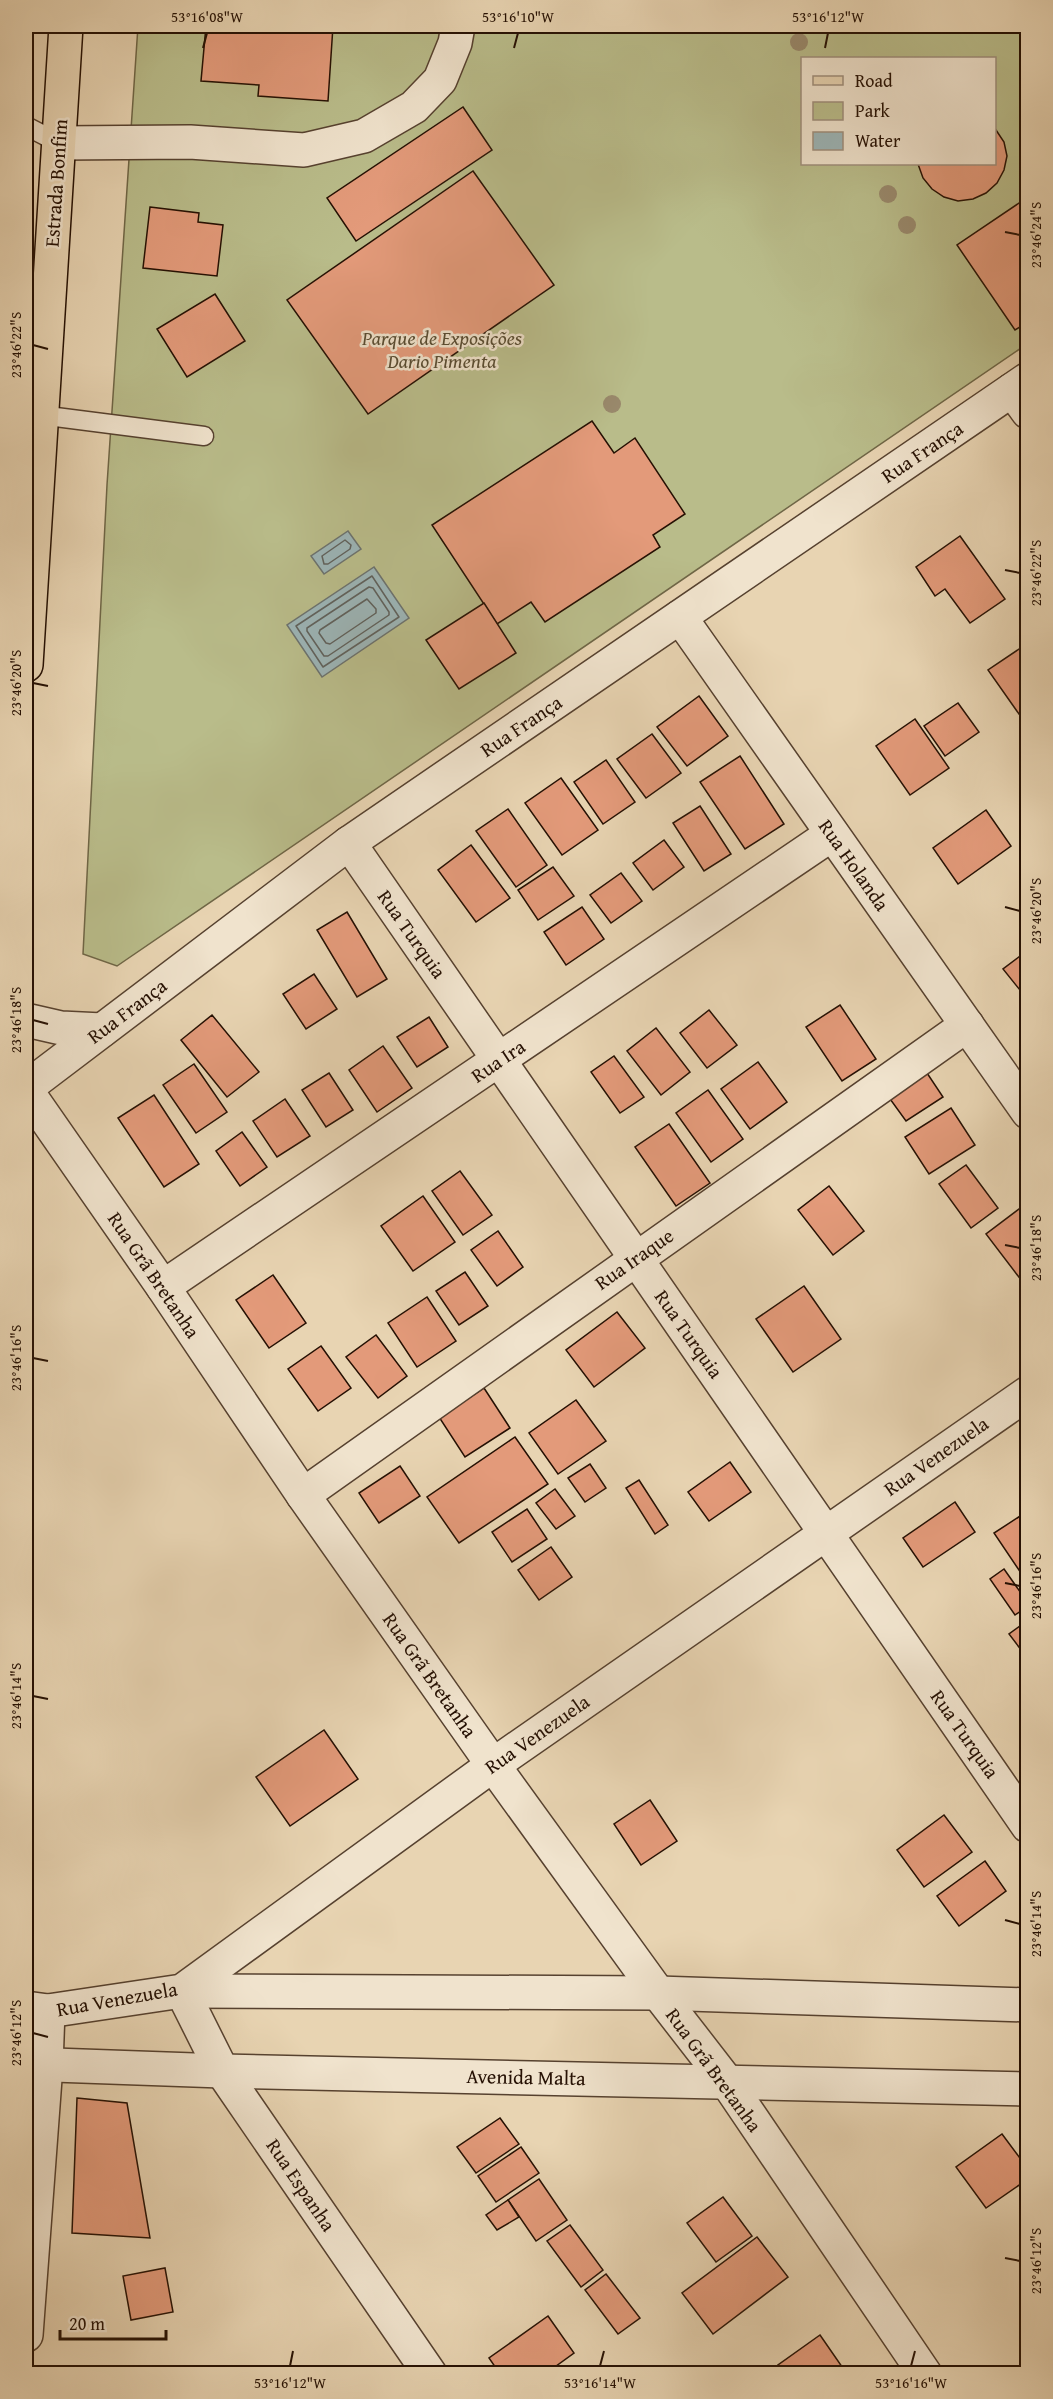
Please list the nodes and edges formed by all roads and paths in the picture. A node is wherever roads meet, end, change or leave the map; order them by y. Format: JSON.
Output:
{"nodes":[{"id":1,"x":66,"y":26,"type":"edge"},
{"id":2,"x":458,"y":26,"type":"edge"},
{"id":3,"x":26,"y":126,"type":"edge"},
{"id":4,"x":59,"y":143,"type":"junction"},
{"id":5,"x":1022,"y":394,"type":"edge"},
{"id":6,"x":40,"y":415,"type":"junction"},
{"id":7,"x":204,"y":436,"type":"dead end"},
{"id":8,"x":680,"y":617,"type":"junction"},
{"id":9,"x":26,"y":665,"type":"edge"},
{"id":10,"x":832,"y":834,"type":"junction"},
{"id":11,"x":349,"y":843,"type":"junction"},
{"id":12,"x":26,"y":1020,"type":"edge"},
{"id":13,"x":967,"y":1025,"type":"junction"},
{"id":14,"x":102,"y":1030,"type":"junction"},
{"id":15,"x":500,"y":1060,"type":"junction"},
{"id":16,"x":26,"y":1089,"type":"edge"},
{"id":17,"x":1028,"y":1112,"type":"edge"},
{"id":18,"x":636,"y":1258,"type":"junction"},
{"id":19,"x":163,"y":1287,"type":"junction"},
{"id":20,"x":1028,"y":1393,"type":"edge"},
{"id":21,"x":303,"y":1495,"type":"junction"},
{"id":22,"x":826,"y":1533,"type":"junction"},
{"id":23,"x":493,"y":1764,"type":"junction"},
{"id":24,"x":1028,"y":1826,"type":"edge"},
{"id":25,"x":182,"y":1991,"type":"junction"},
{"id":26,"x":658,"y":1993,"type":"junction"},
{"id":27,"x":1028,"y":2005,"type":"edge"},
{"id":28,"x":37,"y":2009,"type":"edge"},
{"id":29,"x":36,"y":2065,"type":"edge"},
{"id":30,"x":222,"y":2071,"type":"junction"},
{"id":31,"x":727,"y":2082,"type":"junction"},
{"id":32,"x":1028,"y":2089,"type":"edge"},
{"id":33,"x":26,"y":2336,"type":"edge"},
{"id":34,"x":430,"y":2373,"type":"edge"},
{"id":35,"x":925,"y":2373,"type":"edge"}],
"edges":[{"from":1,"to":4,"type":"main road","name":"Estrada Bonfim"},
{"from":2,"to":4,"type":"street"},
{"from":3,"to":4,"type":"lane"},
{"from":4,"to":6,"type":"main road","name":"Estrada Bonfim"},
{"from":5,"to":8,"type":"street","name":"Rua França"},
{"from":6,"to":7,"type":"lane"},
{"from":6,"to":9,"type":"main road","name":"Estrada Bonfim"},
{"from":8,"to":10,"type":"street","name":"Rua Holanda"},
{"from":8,"to":11,"type":"street","name":"Rua França"},
{"from":10,"to":13,"type":"street","name":"Rua Holanda"},
{"from":10,"to":15,"type":"street","name":"Rua Ira"},
{"from":11,"to":14,"type":"street","name":"Rua França"},
{"from":11,"to":15,"type":"street","name":"Rua Turquia"},
{"from":12,"to":14,"type":"street"},
{"from":13,"to":17,"type":"street","name":"Rua Holanda"},
{"from":13,"to":18,"type":"street","name":"Rua Iraque"},
{"from":14,"to":16,"type":"street","name":"Rua França"},
{"from":15,"to":18,"type":"street","name":"Rua Turquia"},
{"from":15,"to":19,"type":"street","name":"Rua Ira"},
{"from":16,"to":19,"type":"street","name":"Rua Grã Bretanha"},
{"from":18,"to":21,"type":"street","name":"Rua Iraque"},
{"from":18,"to":22,"type":"street","name":"Rua Turquia"},
{"from":19,"to":21,"type":"street","name":"Rua Grã Bretanha"},
{"from":20,"to":22,"type":"street","name":"Rua Venezuela"},
{"from":21,"to":23,"type":"street","name":"Rua Grã Bretanha"},
{"from":22,"to":23,"type":"street","name":"Rua Venezuela"},
{"from":22,"to":24,"type":"street","name":"Rua Turquia"},
{"from":23,"to":25,"type":"street","name":"Rua Venezuela"},
{"from":23,"to":26,"type":"street","name":"Rua Grã Bretanha"},
{"from":25,"to":26,"type":"street"},
{"from":25,"to":28,"type":"street","name":"Rua Venezuela"},
{"from":25,"to":30,"type":"street","name":"Rua Espanha"},
{"from":26,"to":27,"type":"street"},
{"from":26,"to":31,"type":"street","name":"Rua Grã Bretanha"},
{"from":28,"to":29,"type":"street"},
{"from":29,"to":30,"type":"street","name":"Avenida Malta"},
{"from":29,"to":33,"type":"street"},
{"from":30,"to":31,"type":"street","name":"Avenida Malta"},
{"from":30,"to":34,"type":"street","name":"Rua Espanha"},
{"from":31,"to":32,"type":"street","name":"Avenida Malta"},
{"from":31,"to":35,"type":"street","name":"Rua Grã Bretanha"}]}
